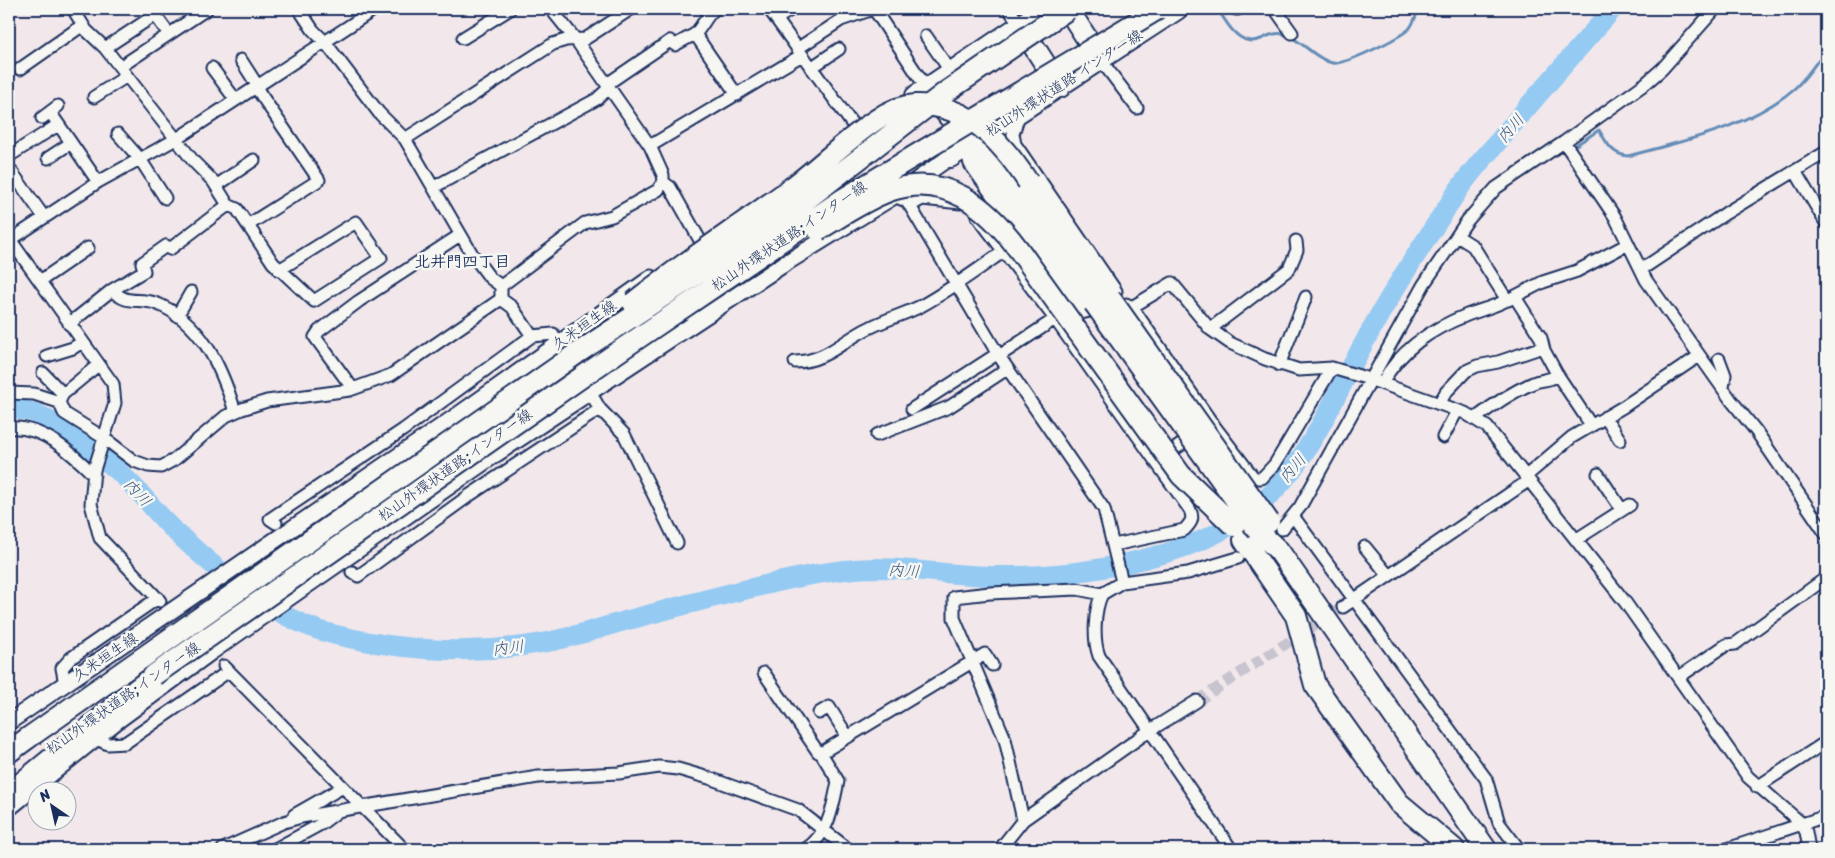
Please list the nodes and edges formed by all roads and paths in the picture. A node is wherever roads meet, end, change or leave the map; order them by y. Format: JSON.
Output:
{"nodes":[{"id":1,"x":207,"y":9,"type":"edge"},
{"id":2,"x":299,"y":9,"type":"edge"},
{"id":3,"x":375,"y":9,"type":"edge"},
{"id":4,"x":510,"y":9,"type":"edge"},
{"id":5,"x":551,"y":9,"type":"edge"},
{"id":6,"x":631,"y":9,"type":"edge"},
{"id":7,"x":715,"y":9,"type":"edge"},
{"id":8,"x":769,"y":9,"type":"edge"},
{"id":9,"x":792,"y":9,"type":"edge"},
{"id":10,"x":874,"y":9,"type":"edge"},
{"id":11,"x":1045,"y":9,"type":"edge"},
{"id":12,"x":1068,"y":9,"type":"edge"},
{"id":13,"x":1158,"y":9,"type":"edge"},
{"id":14,"x":1177,"y":9,"type":"edge"},
{"id":15,"x":1276,"y":9,"type":"edge"},
{"id":16,"x":1715,"y":9,"type":"edge"},
{"id":17,"x":78,"y":11,"type":"edge"},
{"id":18,"x":841,"y":14,"type":"edge"},
{"id":19,"x":1015,"y":17,"type":"edge"},
{"id":20,"x":776,"y":19,"type":"junction"},
{"id":21,"x":83,"y":26,"type":"junction"},
{"id":22,"x":1292,"y":33,"type":"dead end"},
{"id":23,"x":169,"y":34,"type":"junction"},
{"id":24,"x":695,"y":34,"type":"junction"},
{"id":25,"x":926,"y":36,"type":"dead end"},
{"id":26,"x":463,"y":38,"type":"dead end"},
{"id":27,"x":576,"y":40,"type":"junction"},
{"id":28,"x":325,"y":42,"type":"junction"},
{"id":29,"x":105,"y":48,"type":"junction"},
{"id":30,"x":839,"y":49,"type":"dead end"},
{"id":31,"x":799,"y":52,"type":"junction"},
{"id":32,"x":1100,"y":59,"type":"junction"},
{"id":33,"x":241,"y":60,"type":"dead end"},
{"id":34,"x":212,"y":68,"type":"dead end"},
{"id":35,"x":811,"y":68,"type":"junction"},
{"id":36,"x":20,"y":70,"type":"dead end"},
{"id":37,"x":123,"y":71,"type":"junction"},
{"id":38,"x":951,"y":72,"type":"junction"},
{"id":39,"x":256,"y":86,"type":"junction"},
{"id":40,"x":608,"y":86,"type":"junction"},
{"id":41,"x":1060,"y":86,"type":"junction"},
{"id":42,"x":921,"y":93,"type":"junction"},
{"id":43,"x":737,"y":95,"type":"junction"},
{"id":44,"x":94,"y":97,"type":"dead end"},
{"id":45,"x":235,"y":99,"type":"junction"},
{"id":46,"x":1137,"y":108,"type":"dead end"},
{"id":47,"x":1022,"y":109,"type":"junction"},
{"id":48,"x":50,"y":112,"type":"dead end"},
{"id":49,"x":58,"y":124,"type":"junction"},
{"id":50,"x":858,"y":132,"type":"junction"},
{"id":51,"x":118,"y":134,"type":"dead end"},
{"id":52,"x":178,"y":138,"type":"junction"},
{"id":53,"x":405,"y":140,"type":"junction"},
{"id":54,"x":71,"y":142,"type":"junction"},
{"id":55,"x":1564,"y":142,"type":"junction"},
{"id":56,"x":970,"y":143,"type":"junction"},
{"id":57,"x":650,"y":146,"type":"junction"},
{"id":58,"x":1826,"y":152,"type":"edge"},
{"id":59,"x":9,"y":156,"type":"edge"},
{"id":60,"x":950,"y":157,"type":"joint"},
{"id":61,"x":48,"y":158,"type":"dead end"},
{"id":62,"x":140,"y":159,"type":"junction"},
{"id":63,"x":254,"y":160,"type":"dead end"},
{"id":64,"x":9,"y":168,"type":"edge"},
{"id":65,"x":1795,"y":171,"type":"junction"},
{"id":66,"x":98,"y":182,"type":"junction"},
{"id":67,"x":663,"y":182,"type":"junction"},
{"id":68,"x":216,"y":186,"type":"junction"},
{"id":69,"x":434,"y":187,"type":"junction"},
{"id":70,"x":894,"y":196,"type":"junction"},
{"id":71,"x":165,"y":198,"type":"dead end"},
{"id":72,"x":756,"y":203,"type":"junction"},
{"id":73,"x":228,"y":205,"type":"junction"},
{"id":74,"x":910,"y":206,"type":"junction"},
{"id":75,"x":44,"y":217,"type":"junction"},
{"id":76,"x":1826,"y":223,"type":"edge"},
{"id":77,"x":248,"y":225,"type":"junction"},
{"id":78,"x":460,"y":235,"type":"junction"},
{"id":79,"x":1457,"y":236,"type":"junction"},
{"id":80,"x":9,"y":240,"type":"edge"},
{"id":81,"x":1296,"y":241,"type":"dead end"},
{"id":82,"x":701,"y":242,"type":"junction"},
{"id":83,"x":1628,"y":244,"type":"junction"},
{"id":84,"x":88,"y":248,"type":"dead end"},
{"id":85,"x":1004,"y":251,"type":"junction"},
{"id":86,"x":795,"y":257,"type":"junction"},
{"id":87,"x":1642,"y":269,"type":"junction"},
{"id":88,"x":279,"y":270,"type":"junction"},
{"id":89,"x":40,"y":281,"type":"junction"},
{"id":90,"x":956,"y":285,"type":"junction"},
{"id":91,"x":501,"y":286,"type":"junction"},
{"id":92,"x":112,"y":290,"type":"junction"},
{"id":93,"x":191,"y":292,"type":"dead end"},
{"id":94,"x":1306,"y":297,"type":"dead end"},
{"id":95,"x":501,"y":299,"type":"junction"},
{"id":96,"x":1511,"y":299,"type":"junction"},
{"id":97,"x":1128,"y":305,"type":"junction"},
{"id":98,"x":177,"y":316,"type":"junction"},
{"id":99,"x":1055,"y":319,"type":"junction"},
{"id":100,"x":69,"y":324,"type":"junction"},
{"id":101,"x":1210,"y":329,"type":"junction"},
{"id":102,"x":532,"y":336,"type":"junction"},
{"id":103,"x":82,"y":342,"type":"junction"},
{"id":104,"x":558,"y":344,"type":"junction"},
{"id":105,"x":624,"y":347,"type":"junction"},
{"id":106,"x":1543,"y":347,"type":"junction"},
{"id":107,"x":576,"y":354,"type":"junction"},
{"id":108,"x":998,"y":355,"type":"junction"},
{"id":109,"x":47,"y":356,"type":"dead end"},
{"id":110,"x":1699,"y":356,"type":"junction"},
{"id":111,"x":1719,"y":359,"type":"dead end"},
{"id":112,"x":795,"y":362,"type":"dead end"},
{"id":113,"x":98,"y":365,"type":"junction"},
{"id":114,"x":1279,"y":365,"type":"junction"},
{"id":115,"x":1007,"y":369,"type":"junction"},
{"id":116,"x":1334,"y":369,"type":"junction"},
{"id":117,"x":43,"y":373,"type":"dead end"},
{"id":118,"x":1558,"y":375,"type":"junction"},
{"id":119,"x":1374,"y":380,"type":"junction"},
{"id":120,"x":1723,"y":387,"type":"junction"},
{"id":121,"x":353,"y":389,"type":"junction"},
{"id":122,"x":590,"y":392,"type":"junction"},
{"id":123,"x":9,"y":393,"type":"edge"},
{"id":124,"x":61,"y":398,"type":"junction"},
{"id":125,"x":1439,"y":404,"type":"junction"},
{"id":126,"x":600,"y":409,"type":"junction"},
{"id":127,"x":912,"y":409,"type":"dead end"},
{"id":128,"x":1457,"y":411,"type":"junction"},
{"id":129,"x":235,"y":412,"type":"junction"},
{"id":130,"x":1605,"y":417,"type":"junction"},
{"id":131,"x":1476,"y":418,"type":"junction"},
{"id":132,"x":1212,"y":422,"type":"junction"},
{"id":133,"x":1591,"y":425,"type":"junction"},
{"id":134,"x":9,"y":428,"type":"edge"},
{"id":135,"x":878,"y":435,"type":"dead end"},
{"id":136,"x":1443,"y":437,"type":"dead end"},
{"id":137,"x":104,"y":440,"type":"junction"},
{"id":138,"x":1620,"y":440,"type":"dead end"},
{"id":139,"x":1156,"y":461,"type":"junction"},
{"id":140,"x":94,"y":472,"type":"junction"},
{"id":141,"x":1598,"y":474,"type":"dead end"},
{"id":142,"x":1527,"y":479,"type":"junction"},
{"id":143,"x":1293,"y":516,"type":"junction"},
{"id":144,"x":276,"y":523,"type":"dead end"},
{"id":145,"x":1254,"y":534,"type":"junction"},
{"id":146,"x":1826,"y":534,"type":"edge"},
{"id":147,"x":1576,"y":539,"type":"junction"},
{"id":148,"x":677,"y":543,"type":"dead end"},
{"id":149,"x":1365,"y":547,"type":"dead end"},
{"id":150,"x":1115,"y":548,"type":"junction"},
{"id":151,"x":352,"y":572,"type":"dead end"},
{"id":152,"x":1388,"y":575,"type":"junction"},
{"id":153,"x":1826,"y":578,"type":"edge"},
{"id":154,"x":1122,"y":579,"type":"junction"},
{"id":155,"x":1102,"y":594,"type":"junction"},
{"id":156,"x":1354,"y":599,"type":"junction"},
{"id":157,"x":1343,"y":606,"type":"tunnel mouth"},
{"id":158,"x":973,"y":663,"type":"junction"},
{"id":159,"x":992,"y":664,"type":"dead end"},
{"id":160,"x":764,"y":674,"type":"dead end"},
{"id":161,"x":154,"y":675,"type":"junction"},
{"id":162,"x":1679,"y":676,"type":"junction"},
{"id":163,"x":65,"y":684,"type":"junction"},
{"id":164,"x":1196,"y":701,"type":"tunnel mouth"},
{"id":165,"x":819,"y":713,"type":"dead end"},
{"id":166,"x":9,"y":722,"type":"edge"},
{"id":167,"x":1149,"y":731,"type":"junction"},
{"id":168,"x":848,"y":736,"type":"junction"},
{"id":169,"x":28,"y":738,"type":"junction"},
{"id":170,"x":96,"y":739,"type":"junction"},
{"id":171,"x":1826,"y":742,"type":"edge"},
{"id":172,"x":9,"y":748,"type":"edge"},
{"id":173,"x":9,"y":752,"type":"edge"},
{"id":174,"x":821,"y":753,"type":"junction"},
{"id":175,"x":9,"y":779,"type":"edge"},
{"id":176,"x":343,"y":787,"type":"junction"},
{"id":177,"x":1757,"y":787,"type":"junction"},
{"id":178,"x":9,"y":793,"type":"edge"},
{"id":179,"x":361,"y":806,"type":"junction"},
{"id":180,"x":9,"y":808,"type":"edge"},
{"id":181,"x":341,"y":810,"type":"junction"},
{"id":182,"x":1826,"y":816,"type":"edge"},
{"id":183,"x":1023,"y":820,"type":"junction"},
{"id":184,"x":284,"y":822,"type":"junction"},
{"id":185,"x":1801,"y":823,"type":"junction"},
{"id":186,"x":823,"y":831,"type":"junction"},
{"id":187,"x":223,"y":849,"type":"edge"},
{"id":188,"x":275,"y":849,"type":"edge"},
{"id":189,"x":404,"y":849,"type":"edge"},
{"id":190,"x":806,"y":849,"type":"edge"},
{"id":191,"x":848,"y":849,"type":"edge"},
{"id":192,"x":1000,"y":849,"type":"edge"},
{"id":193,"x":1231,"y":849,"type":"edge"},
{"id":194,"x":1454,"y":849,"type":"edge"},
{"id":195,"x":1486,"y":849,"type":"edge"},
{"id":196,"x":1519,"y":849,"type":"edge"},
{"id":197,"x":1727,"y":849,"type":"edge"},
{"id":198,"x":1809,"y":849,"type":"edge"}],
"edges":[{"from":1,"to":23,"type":"street"},
{"from":2,"to":28,"type":"street"},
{"from":3,"to":28,"type":"street"},
{"from":4,"to":26,"type":"street"},
{"from":5,"to":27,"type":"street"},
{"from":6,"to":27,"type":"street"},
{"from":7,"to":24,"type":"street"},
{"from":8,"to":20,"type":"street"},
{"from":9,"to":20,"type":"street"},
{"from":10,"to":18,"type":"street"},
{"from":10,"to":42,"type":"street"},
{"from":11,"to":19,"type":"highway"},
{"from":12,"to":32,"type":"highway"},
{"from":12,"to":107,"type":"highway","name":"松山外環状道路;インター線","bridge":true},
{"from":13,"to":105,"type":"highway","name":"松山外環状道路;インター線","bridge":true},
{"from":14,"to":32,"type":"highway","name":"松山外環状道路 インター線"},
{"from":15,"to":22,"type":"street"},
{"from":16,"to":55,"type":"street"},
{"from":17,"to":21,"type":"street"},
{"from":18,"to":31,"type":"street"},
{"from":19,"to":38,"type":"highway"},
{"from":19,"to":41,"type":"highway"},
{"from":20,"to":31,"type":"street"},
{"from":21,"to":29,"type":"street"},
{"from":21,"to":36,"type":"street"},
{"from":23,"to":29,"type":"street"},
{"from":23,"to":37,"type":"street"},
{"from":24,"to":40,"type":"street"},
{"from":24,"to":43,"type":"street"},
{"from":25,"to":38,"type":"street"},
{"from":27,"to":40,"type":"street"},
{"from":27,"to":53,"type":"street"},
{"from":28,"to":39,"type":"street"},
{"from":28,"to":53,"type":"street"},
{"from":29,"to":37,"type":"street"},
{"from":30,"to":35,"type":"street"},
{"from":31,"to":35,"type":"street"},
{"from":31,"to":43,"type":"street"},
{"from":32,"to":41,"type":"highway","name":"松山外環状道路 インター線"},
{"from":32,"to":46,"type":"street"},
{"from":33,"to":39,"type":"street"},
{"from":34,"to":45,"type":"street"},
{"from":35,"to":50,"type":"street"},
{"from":37,"to":44,"type":"street"},
{"from":37,"to":52,"type":"street"},
{"from":38,"to":42,"type":"highway"},
{"from":39,"to":45,"type":"street"},
{"from":39,"to":77,"type":"street"},
{"from":40,"to":57,"type":"street"},
{"from":40,"to":69,"type":"street"},
{"from":41,"to":47,"type":"highway","name":"松山外環状道路 インター線"},
{"from":42,"to":50,"type":"main road","name":"久米垣生線"},
{"from":42,"to":56,"type":"highway"},
{"from":43,"to":57,"type":"street"},
{"from":45,"to":52,"type":"street"},
{"from":47,"to":56,"type":"highway","name":"松山外環状道路 インター線"},
{"from":47,"to":97,"type":"street"},
{"from":48,"to":49,"type":"street"},
{"from":49,"to":54,"type":"street"},
{"from":49,"to":59,"type":"street"},
{"from":50,"to":72,"type":"main road","name":"久米垣生線"},
{"from":51,"to":62,"type":"street"},
{"from":52,"to":62,"type":"street"},
{"from":52,"to":68,"type":"street"},
{"from":53,"to":69,"type":"street"},
{"from":54,"to":61,"type":"street"},
{"from":54,"to":66,"type":"street"},
{"from":55,"to":79,"type":"street"},
{"from":55,"to":83,"type":"street"},
{"from":56,"to":60,"type":"highway","name":"松山外環状道路 インター線"},
{"from":56,"to":145,"type":"highway","bridge":true},
{"from":57,"to":67,"type":"street"},
{"from":58,"to":65,"type":"street"},
{"from":60,"to":70,"type":"main road"},
{"from":62,"to":66,"type":"street"},
{"from":62,"to":71,"type":"street"},
{"from":63,"to":68,"type":"street"},
{"from":64,"to":75,"type":"street"},
{"from":65,"to":76,"type":"street"},
{"from":65,"to":87,"type":"street"},
{"from":66,"to":75,"type":"street"},
{"from":67,"to":82,"type":"street"},
{"from":67,"to":91,"type":"street"},
{"from":68,"to":73,"type":"street"},
{"from":69,"to":78,"type":"street"},
{"from":70,"to":74,"type":"street"},
{"from":70,"to":86,"type":"main road"},
{"from":72,"to":82,"type":"main road","name":"久米垣生線"},
{"from":72,"to":86,"type":"main road"},
{"from":73,"to":77,"type":"street"},
{"from":73,"to":92,"type":"street"},
{"from":74,"to":85,"type":"street"},
{"from":74,"to":90,"type":"street"},
{"from":75,"to":80,"type":"street"},
{"from":77,"to":88,"type":"street"},
{"from":78,"to":91,"type":"street"},
{"from":78,"to":121,"type":"street"},
{"from":79,"to":96,"type":"street"},
{"from":79,"to":119,"type":"street"},
{"from":80,"to":89,"type":"street"},
{"from":81,"to":101,"type":"street"},
{"from":82,"to":104,"type":"main road","name":"久米垣生線"},
{"from":83,"to":87,"type":"street"},
{"from":83,"to":96,"type":"street"},
{"from":84,"to":89,"type":"street"},
{"from":85,"to":90,"type":"street"},
{"from":85,"to":99,"type":"street"},
{"from":86,"to":122,"type":"main road"},
{"from":87,"to":110,"type":"street"},
{"from":88,"to":88,"type":"street"},
{"from":89,"to":100,"type":"street"},
{"from":90,"to":108,"type":"street"},
{"from":90,"to":112,"type":"street"},
{"from":91,"to":95,"type":"street"},
{"from":92,"to":98,"type":"street"},
{"from":92,"to":100,"type":"street"},
{"from":93,"to":98,"type":"street"},
{"from":94,"to":114,"type":"street"},
{"from":95,"to":102,"type":"street"},
{"from":95,"to":121,"type":"street"},
{"from":96,"to":106,"type":"street"},
{"from":96,"to":119,"type":"street"},
{"from":97,"to":99,"type":"street"},
{"from":97,"to":101,"type":"street"},
{"from":97,"to":132,"type":"street"},
{"from":98,"to":129,"type":"street"},
{"from":99,"to":108,"type":"street"},
{"from":99,"to":139,"type":"street"},
{"from":100,"to":103,"type":"street"},
{"from":101,"to":114,"type":"street"},
{"from":102,"to":104,"type":"street"},
{"from":102,"to":144,"type":"street"},
{"from":103,"to":109,"type":"street"},
{"from":103,"to":113,"type":"street"},
{"from":104,"to":122,"type":"main road"},
{"from":104,"to":163,"type":"main road","name":"久米垣生線"},
{"from":105,"to":145,"type":"highway","bridge":true},
{"from":105,"to":161,"type":"highway","name":"松山外環状道路;インター線","bridge":true},
{"from":106,"to":118,"type":"street"},
{"from":106,"to":125,"type":"street"},
{"from":107,"to":145,"type":"highway","bridge":true},
{"from":107,"to":169,"type":"highway","name":"松山外環状道路;インター線","bridge":true},
{"from":108,"to":115,"type":"street"},
{"from":108,"to":127,"type":"street"},
{"from":110,"to":120,"type":"street"},
{"from":110,"to":130,"type":"street"},
{"from":111,"to":120,"type":"street"},
{"from":113,"to":124,"type":"street"},
{"from":113,"to":137,"type":"street"},
{"from":114,"to":116,"type":"street"},
{"from":115,"to":135,"type":"street"},
{"from":115,"to":150,"type":"street"},
{"from":116,"to":119,"type":"street"},
{"from":116,"to":132,"type":"street"},
{"from":117,"to":124,"type":"street"},
{"from":118,"to":131,"type":"street"},
{"from":118,"to":133,"type":"street"},
{"from":119,"to":125,"type":"street"},
{"from":119,"to":143,"type":"street"},
{"from":120,"to":146,"type":"street"},
{"from":121,"to":129,"type":"street"},
{"from":122,"to":126,"type":"street"},
{"from":122,"to":170,"type":"main road"},
{"from":123,"to":124,"type":"street"},
{"from":124,"to":137,"type":"street"},
{"from":125,"to":128,"type":"street"},
{"from":126,"to":148,"type":"street"},
{"from":126,"to":151,"type":"street"},
{"from":128,"to":131,"type":"street"},
{"from":128,"to":136,"type":"street"},
{"from":129,"to":137,"type":"street"},
{"from":130,"to":133,"type":"street"},
{"from":130,"to":138,"type":"street"},
{"from":131,"to":142,"type":"street"},
{"from":132,"to":139,"type":"street"},
{"from":133,"to":142,"type":"street"},
{"from":134,"to":140,"type":"street"},
{"from":137,"to":140,"type":"street"},
{"from":139,"to":150,"type":"street"},
{"from":140,"to":163,"type":"street"},
{"from":141,"to":147,"type":"street"},
{"from":142,"to":147,"type":"street"},
{"from":142,"to":152,"type":"street"},
{"from":143,"to":145,"type":"street"},
{"from":143,"to":156,"type":"street"},
{"from":145,"to":154,"type":"street"},
{"from":145,"to":194,"type":"highway"},
{"from":145,"to":195,"type":"highway"},
{"from":147,"to":162,"type":"street"},
{"from":149,"to":152,"type":"street"},
{"from":150,"to":154,"type":"street"},
{"from":152,"to":156,"type":"street"},
{"from":153,"to":162,"type":"street"},
{"from":154,"to":155,"type":"street"},
{"from":155,"to":158,"type":"street"},
{"from":155,"to":167,"type":"street"},
{"from":156,"to":157,"type":"street"},
{"from":156,"to":196,"type":"street"},
{"from":158,"to":159,"type":"street"},
{"from":158,"to":168,"type":"street"},
{"from":158,"to":183,"type":"street"},
{"from":160,"to":174,"type":"street"},
{"from":161,"to":175,"type":"highway","name":"松山外環状道路;インター線"},
{"from":161,"to":178,"type":"highway"},
{"from":162,"to":177,"type":"street"},
{"from":163,"to":166,"type":"main road","name":"久米垣生線"},
{"from":164,"to":167,"type":"street"},
{"from":165,"to":168,"type":"street"},
{"from":167,"to":183,"type":"street"},
{"from":167,"to":193,"type":"street"},
{"from":168,"to":174,"type":"street"},
{"from":169,"to":172,"type":"highway"},
{"from":169,"to":173,"type":"highway","name":"松山外環状道路;インター線"},
{"from":170,"to":176,"type":"street"},
{"from":170,"to":180,"type":"main road"},
{"from":171,"to":177,"type":"street"},
{"from":174,"to":186,"type":"street"},
{"from":176,"to":179,"type":"street"},
{"from":176,"to":184,"type":"street"},
{"from":177,"to":185,"type":"street"},
{"from":179,"to":181,"type":"street"},
{"from":179,"to":186,"type":"street"},
{"from":179,"to":189,"type":"street"},
{"from":181,"to":184,"type":"street"},
{"from":181,"to":188,"type":"street"},
{"from":182,"to":185,"type":"street"},
{"from":183,"to":192,"type":"street"},
{"from":184,"to":187,"type":"street"},
{"from":185,"to":197,"type":"street"},
{"from":185,"to":198,"type":"street"},
{"from":186,"to":190,"type":"street"},
{"from":186,"to":191,"type":"street"}]}
